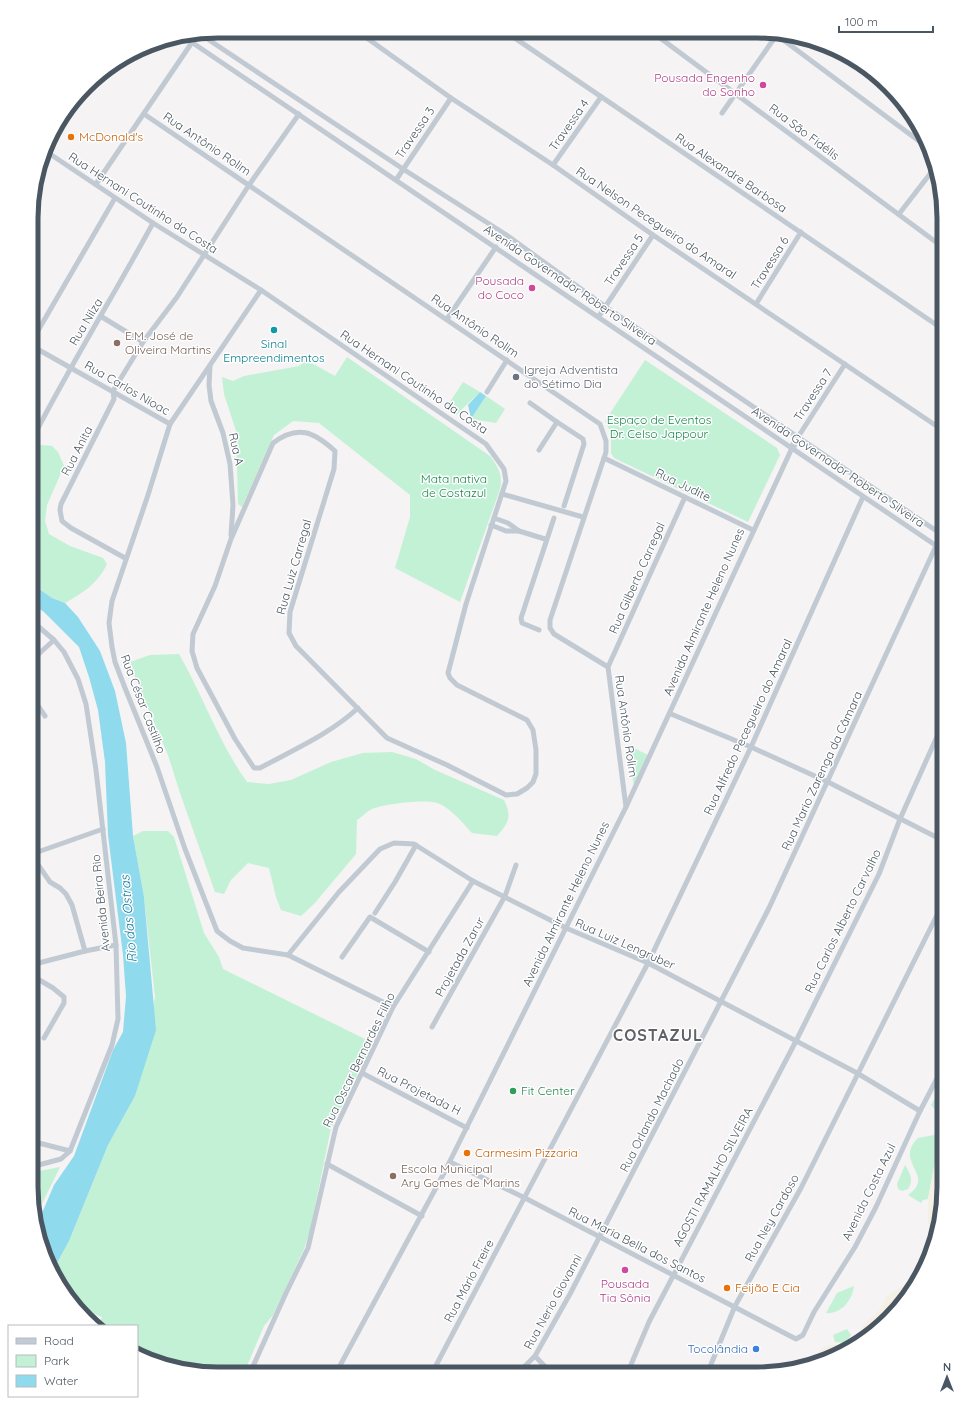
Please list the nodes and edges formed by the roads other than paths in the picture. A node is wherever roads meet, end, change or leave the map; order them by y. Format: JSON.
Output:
{"nodes":[{"id":1,"x":206,"y":38,"type":"edge"},
{"id":2,"x":367,"y":38,"type":"edge"},
{"id":3,"x":515,"y":38,"type":"edge"},
{"id":4,"x":660,"y":38,"type":"edge"},
{"id":5,"x":773,"y":39,"type":"edge"},
{"id":6,"x":191,"y":41,"type":"joint"},
{"id":7,"x":787,"y":41,"type":"edge"},
{"id":8,"x":736,"y":93,"type":"junction"},
{"id":9,"x":601,"y":97,"type":"junction"},
{"id":10,"x":451,"y":98,"type":"junction"},
{"id":11,"x":722,"y":113,"type":"dead end"},
{"id":12,"x":144,"y":114,"type":"junction"},
{"id":13,"x":298,"y":114,"type":"junction"},
{"id":14,"x":919,"y":140,"type":"edge"},
{"id":15,"x":50,"y":154,"type":"edge"},
{"id":16,"x":553,"y":165,"type":"junction"},
{"id":17,"x":403,"y":169,"type":"junction"},
{"id":18,"x":931,"y":172,"type":"edge"},
{"id":19,"x":396,"y":180,"type":"junction"},
{"id":20,"x":96,"y":184,"type":"junction"},
{"id":21,"x":249,"y":185,"type":"junction"},
{"id":22,"x":115,"y":198,"type":"junction"},
{"id":23,"x":899,"y":214,"type":"junction"},
{"id":24,"x":153,"y":223,"type":"junction"},
{"id":25,"x":801,"y":232,"type":"junction"},
{"id":26,"x":653,"y":235,"type":"junction"},
{"id":27,"x":937,"y":243,"type":"edge"},
{"id":28,"x":496,"y":248,"type":"junction"},
{"id":29,"x":204,"y":255,"type":"junction"},
{"id":30,"x":261,"y":290,"type":"junction"},
{"id":31,"x":756,"y":304,"type":"junction"},
{"id":32,"x":606,"y":307,"type":"junction"},
{"id":33,"x":599,"y":316,"type":"junction"},
{"id":34,"x":102,"y":317,"type":"junction"},
{"id":35,"x":447,"y":319,"type":"junction"},
{"id":36,"x":937,"y":325,"type":"edge"},
{"id":37,"x":38,"y":331,"type":"edge"},
{"id":38,"x":143,"y":342,"type":"junction"},
{"id":39,"x":38,"y":349,"type":"edge"},
{"id":40,"x":507,"y":360,"type":"junction"},
{"id":41,"x":845,"y":364,"type":"junction"},
{"id":42,"x":210,"y":365,"type":"junction"},
{"id":43,"x":70,"y":367,"type":"junction"},
{"id":44,"x":113,"y":391,"type":"junction"},
{"id":45,"x":487,"y":392,"type":"dead end"},
{"id":46,"x":530,"y":403,"type":"dead end"},
{"id":47,"x":557,"y":422,"type":"junction"},
{"id":48,"x":170,"y":424,"type":"junction"},
{"id":49,"x":937,"y":426,"type":"edge"},
{"id":50,"x":38,"y":428,"type":"edge"},
{"id":51,"x":798,"y":437,"type":"junction"},
{"id":52,"x":792,"y":448,"type":"junction"},
{"id":53,"x":539,"y":450,"type":"dead end"},
{"id":54,"x":604,"y":458,"type":"junction"},
{"id":55,"x":502,"y":494,"type":"junction"},
{"id":56,"x":685,"y":497,"type":"junction"},
{"id":57,"x":863,"y":497,"type":"junction"},
{"id":58,"x":564,"y":506,"type":"dead end"},
{"id":59,"x":494,"y":518,"type":"junction"},
{"id":60,"x":554,"y":518,"type":"dead end"},
{"id":61,"x":584,"y":518,"type":"junction"},
{"id":62,"x":491,"y":525,"type":"junction"},
{"id":63,"x":753,"y":530,"type":"junction"},
{"id":64,"x":519,"y":531,"type":"junction"},
{"id":65,"x":937,"y":531,"type":"edge"},
{"id":66,"x":231,"y":540,"type":"junction"},
{"id":67,"x":545,"y":540,"type":"junction"},
{"id":68,"x":936,"y":546,"type":"joint"},
{"id":69,"x":125,"y":558,"type":"junction"},
{"id":70,"x":38,"y":626,"type":"edge"},
{"id":71,"x":539,"y":630,"type":"dead end"},
{"id":72,"x":54,"y":640,"type":"junction"},
{"id":73,"x":38,"y":655,"type":"edge"},
{"id":74,"x":608,"y":667,"type":"junction"},
{"id":75,"x":344,"y":694,"type":"joint"},
{"id":76,"x":38,"y":706,"type":"edge"},
{"id":77,"x":358,"y":708,"type":"junction"},
{"id":78,"x":671,"y":714,"type":"junction"},
{"id":79,"x":45,"y":716,"type":"dead end"},
{"id":80,"x":937,"y":737,"type":"edge"},
{"id":81,"x":751,"y":747,"type":"junction"},
{"id":82,"x":828,"y":782,"type":"junction"},
{"id":83,"x":626,"y":807,"type":"junction"},
{"id":84,"x":900,"y":819,"type":"junction"},
{"id":85,"x":102,"y":830,"type":"junction"},
{"id":86,"x":937,"y":838,"type":"edge"},
{"id":87,"x":416,"y":845,"type":"junction"},
{"id":88,"x":38,"y":853,"type":"edge"},
{"id":89,"x":38,"y":864,"type":"edge"},
{"id":90,"x":516,"y":865,"type":"dead end"},
{"id":91,"x":473,"y":881,"type":"junction"},
{"id":92,"x":505,"y":896,"type":"junction"},
{"id":93,"x":375,"y":912,"type":"dead end"},
{"id":94,"x":937,"y":915,"type":"edge"},
{"id":95,"x":566,"y":928,"type":"junction"},
{"id":96,"x":116,"y":945,"type":"junction"},
{"id":97,"x":85,"y":951,"type":"junction"},
{"id":98,"x":429,"y":952,"type":"junction"},
{"id":99,"x":288,"y":955,"type":"junction"},
{"id":100,"x":342,"y":957,"type":"dead end"},
{"id":101,"x":38,"y":963,"type":"edge"},
{"id":102,"x":648,"y":963,"type":"junction"},
{"id":103,"x":38,"y":979,"type":"edge"},
{"id":104,"x":721,"y":1002,"type":"junction"},
{"id":105,"x":393,"y":1007,"type":"junction"},
{"id":106,"x":432,"y":1027,"type":"dead end"},
{"id":107,"x":44,"y":1038,"type":"dead end"},
{"id":108,"x":796,"y":1041,"type":"junction"},
{"id":109,"x":362,"y":1073,"type":"junction"},
{"id":110,"x":857,"y":1073,"type":"junction"},
{"id":111,"x":937,"y":1079,"type":"edge"},
{"id":112,"x":920,"y":1111,"type":"junction"},
{"id":113,"x":467,"y":1128,"type":"junction"},
{"id":114,"x":38,"y":1143,"type":"edge"},
{"id":115,"x":70,"y":1151,"type":"junction"},
{"id":116,"x":450,"y":1162,"type":"junction"},
{"id":117,"x":38,"y":1164,"type":"edge"},
{"id":118,"x":327,"y":1164,"type":"junction"},
{"id":119,"x":525,"y":1198,"type":"junction"},
{"id":120,"x":422,"y":1216,"type":"junction"},
{"id":121,"x":600,"y":1237,"type":"junction"},
{"id":122,"x":673,"y":1275,"type":"junction"},
{"id":123,"x":734,"y":1306,"type":"junction"},
{"id":124,"x":808,"y":1325,"type":"joint"},
{"id":125,"x":536,"y":1356,"type":"junction"},
{"id":126,"x":253,"y":1367,"type":"edge"},
{"id":127,"x":339,"y":1367,"type":"edge"},
{"id":128,"x":435,"y":1367,"type":"edge"},
{"id":129,"x":524,"y":1367,"type":"edge"},
{"id":130,"x":546,"y":1367,"type":"edge"},
{"id":131,"x":630,"y":1367,"type":"edge"},
{"id":132,"x":710,"y":1367,"type":"edge"}],
"edges":[{"from":1,"to":17,"type":"street","name":"Avenida Governador Roberto Silveira"},
{"from":2,"to":10,"type":"street","name":"Rua Nelson Pecegueiro do Amaral"},
{"from":3,"to":9,"type":"street","name":"Rua Alexandre Barbosa"},
{"from":4,"to":8,"type":"street","name":"Rua São Fidélis"},
{"from":5,"to":8,"type":"street"},
{"from":6,"to":12,"type":"street"},
{"from":6,"to":13,"type":"street","name":"Avenida Governador Roberto Silveira"},
{"from":7,"to":14,"type":"street"},
{"from":8,"to":11,"type":"street"},
{"from":8,"to":23,"type":"street","name":"Rua São Fidélis"},
{"from":9,"to":16,"type":"street","name":"Travessa 4"},
{"from":9,"to":25,"type":"street","name":"Rua Alexandre Barbosa"},
{"from":10,"to":16,"type":"street","name":"Rua Nelson Pecegueiro do Amaral"},
{"from":10,"to":17,"type":"street","name":"Travessa 3"},
{"from":12,"to":20,"type":"street"},
{"from":12,"to":21,"type":"street","name":"Rua Antônio Rolim"},
{"from":13,"to":19,"type":"street","name":"Avenida Governador Roberto Silveira"},
{"from":13,"to":21,"type":"street","name":"Rua Anita"},
{"from":15,"to":20,"type":"street","name":"Rua Hernani Coutinho da Costa"},
{"from":16,"to":26,"type":"street","name":"Rua Nelson Pecegueiro do Amaral"},
{"from":17,"to":19,"type":"street","name":"Travessa 3"},
{"from":17,"to":32,"type":"street","name":"Avenida Governador Roberto Silveira"},
{"from":18,"to":23,"type":"street"},
{"from":19,"to":28,"type":"street","name":"Avenida Governador Roberto Silveira"},
{"from":20,"to":22,"type":"street","name":"Rua Hernani Coutinho da Costa"},
{"from":21,"to":29,"type":"street","name":"Rua Anita"},
{"from":21,"to":35,"type":"street","name":"Rua Antônio Rolim"},
{"from":22,"to":24,"type":"street","name":"Rua Hernani Coutinho da Costa"},
{"from":22,"to":37,"type":"street"},
{"from":23,"to":27,"type":"street","name":"Rua São Fidélis"},
{"from":24,"to":29,"type":"street","name":"Rua Hernani Coutinho da Costa"},
{"from":24,"to":34,"type":"street","name":"Rua Nilza"},
{"from":25,"to":31,"type":"street","name":"Travessa 6"},
{"from":25,"to":36,"type":"street","name":"Rua Alexandre Barbosa"},
{"from":26,"to":31,"type":"street","name":"Rua Nelson Pecegueiro do Amaral"},
{"from":26,"to":32,"type":"street","name":"Travessa 5"},
{"from":28,"to":33,"type":"street","name":"Avenida Governador Roberto Silveira"},
{"from":28,"to":35,"type":"street"},
{"from":29,"to":30,"type":"street","name":"Rua Hernani Coutinho da Costa"},
{"from":29,"to":38,"type":"street","name":"Rua Anita"},
{"from":30,"to":42,"type":"street","name":"Rua César Castilho"},
{"from":30,"to":55,"type":"street","name":"Rua Hernani Coutinho da Costa"},
{"from":31,"to":41,"type":"street","name":"Rua Nelson Pecegueiro do Amaral"},
{"from":32,"to":33,"type":"street","name":"Travessa 5"},
{"from":32,"to":51,"type":"street","name":"Avenida Governador Roberto Silveira"},
{"from":33,"to":52,"type":"street","name":"Avenida Governador Roberto Silveira"},
{"from":34,"to":38,"type":"street"},
{"from":34,"to":43,"type":"street","name":"Rua Nilza"},
{"from":35,"to":40,"type":"street","name":"Rua Antônio Rolim"},
{"from":38,"to":44,"type":"street","name":"Rua Anita"},
{"from":39,"to":43,"type":"street","name":"Rua Carlos Nioac"},
{"from":40,"to":45,"type":"street"},
{"from":40,"to":54,"type":"street","name":"Rua Antônio Rolim"},
{"from":41,"to":49,"type":"street","name":"Rua Nelson Pecegueiro do Amaral"},
{"from":41,"to":51,"type":"street","name":"Travessa 7"},
{"from":42,"to":48,"type":"street","name":"Rua César Castilho"},
{"from":42,"to":66,"type":"street","name":"Rua A"},
{"from":43,"to":44,"type":"street","name":"Rua Carlos Nioac"},
{"from":43,"to":50,"type":"street","name":"Rua Nilza"},
{"from":44,"to":48,"type":"street","name":"Rua Carlos Nioac"},
{"from":44,"to":69,"type":"street","name":"Rua Anita"},
{"from":46,"to":47,"type":"street"},
{"from":47,"to":53,"type":"street"},
{"from":47,"to":58,"type":"street"},
{"from":48,"to":69,"type":"street","name":"Rua César Castilho"},
{"from":51,"to":52,"type":"street","name":"Avenida Almirante Heleno Nunes"},
{"from":51,"to":65,"type":"street","name":"Avenida Governador Roberto Silveira"},
{"from":52,"to":57,"type":"street","name":"Avenida Governador Roberto Silveira"},
{"from":52,"to":63,"type":"street","name":"Avenida Almirante Heleno Nunes"},
{"from":54,"to":56,"type":"street","name":"Rua Judite"},
{"from":54,"to":61,"type":"street","name":"Rua Antônio Rolim"},
{"from":55,"to":59,"type":"street","name":"Rua Hernani Coutinho da Costa"},
{"from":55,"to":61,"type":"street"},
{"from":56,"to":63,"type":"street","name":"Rua Judite"},
{"from":56,"to":74,"type":"street","name":"Rua Gilberto Carregal"},
{"from":57,"to":68,"type":"street","name":"Avenida Governador Roberto Silveira"},
{"from":57,"to":81,"type":"street","name":"Rua Alfredo Pecegueiro do Amaral"},
{"from":59,"to":62,"type":"street","name":"Rua Hernani Coutinho da Costa"},
{"from":59,"to":64,"type":"street"},
{"from":60,"to":67,"type":"street"},
{"from":61,"to":74,"type":"street","name":"Rua Antônio Rolim"},
{"from":62,"to":64,"type":"street"},
{"from":62,"to":77,"type":"street","name":"Rua Hernani Coutinho da Costa"},
{"from":63,"to":78,"type":"street","name":"Avenida Almirante Heleno Nunes"},
{"from":64,"to":67,"type":"street"},
{"from":66,"to":75,"type":"street","name":"Rua Luiz Carregal"},
{"from":66,"to":77,"type":"street"},
{"from":67,"to":71,"type":"street"},
{"from":68,"to":82,"type":"street","name":"Rua Mario Zarenga da Câmara"},
{"from":69,"to":99,"type":"street","name":"Rua César Castilho"},
{"from":70,"to":72,"type":"street","name":"Avenida Beira Rio"},
{"from":72,"to":73,"type":"street"},
{"from":72,"to":85,"type":"street","name":"Avenida Beira Rio"},
{"from":74,"to":83,"type":"street","name":"Rua Antônio Rolim"},
{"from":75,"to":77,"type":"street","name":"Rua Hernani Coutinho da Costa"},
{"from":76,"to":79,"type":"street"},
{"from":78,"to":81,"type":"street"},
{"from":78,"to":83,"type":"street","name":"Avenida Almirante Heleno Nunes"},
{"from":80,"to":84,"type":"street","name":"Rua Carlos Alberto Carvalho"},
{"from":81,"to":82,"type":"street"},
{"from":81,"to":102,"type":"street","name":"Rua Alfredo Pecegueiro do Amaral"},
{"from":82,"to":84,"type":"street"},
{"from":82,"to":104,"type":"street","name":"Rua Mario Zarenga da Câmara"},
{"from":83,"to":95,"type":"street","name":"Avenida Almirante Heleno Nunes"},
{"from":84,"to":86,"type":"street"},
{"from":84,"to":108,"type":"street","name":"Rua Carlos Alberto Carvalho"},
{"from":85,"to":88,"type":"street"},
{"from":85,"to":96,"type":"street","name":"Avenida Beira Rio"},
{"from":87,"to":91,"type":"street","name":"Rua Luiz Lengruber"},
{"from":87,"to":93,"type":"street"},
{"from":87,"to":99,"type":"street","name":"Rua Luiz Lengruber"},
{"from":89,"to":97,"type":"street"},
{"from":90,"to":92,"type":"street","name":"Projetada Zarur"},
{"from":91,"to":92,"type":"street","name":"Rua Luiz Lengruber"},
{"from":91,"to":98,"type":"street","name":"Rua Oscar Bernardes Filho"},
{"from":92,"to":95,"type":"street","name":"Rua Luiz Lengruber"},
{"from":92,"to":106,"type":"street","name":"Projetada Zarur"},
{"from":94,"to":110,"type":"street","name":"Rua Ney Cardoso"},
{"from":95,"to":102,"type":"street","name":"Rua Luiz Lengruber"},
{"from":95,"to":113,"type":"street","name":"Avenida Almirante Heleno Nunes"},
{"from":96,"to":97,"type":"street"},
{"from":96,"to":115,"type":"street","name":"Avenida Beira Rio"},
{"from":97,"to":101,"type":"street"},
{"from":98,"to":100,"type":"street"},
{"from":98,"to":105,"type":"street","name":"Rua Oscar Bernardes Filho"},
{"from":99,"to":105,"type":"street","name":"Rua César Castilho"},
{"from":102,"to":104,"type":"street","name":"Rua Luiz Lengruber"},
{"from":102,"to":119,"type":"street","name":"Rua Alfredo Pecegueiro do Amaral"},
{"from":103,"to":107,"type":"street"},
{"from":104,"to":108,"type":"street","name":"Rua Luiz Lengruber"},
{"from":104,"to":121,"type":"street","name":"Rua Orlando Machado"},
{"from":105,"to":109,"type":"street","name":"Rua Oscar Bernardes Filho"},
{"from":108,"to":110,"type":"street","name":"Rua Luiz Lengruber"},
{"from":108,"to":122,"type":"street","name":"AGOSTI RAMALHO SILVEIRA"},
{"from":109,"to":113,"type":"street","name":"Rua Projetada H"},
{"from":109,"to":118,"type":"street","name":"Rua Oscar Bernardes Filho"},
{"from":110,"to":112,"type":"street","name":"Rua Luiz Lengruber"},
{"from":110,"to":123,"type":"street","name":"Rua Ney Cardoso"},
{"from":111,"to":112,"type":"street","name":"Avenida Costa Azul"},
{"from":112,"to":124,"type":"street","name":"Avenida Costa Azul"},
{"from":113,"to":116,"type":"street","name":"Avenida Almirante Heleno Nunes"},
{"from":114,"to":115,"type":"street"},
{"from":115,"to":117,"type":"street"},
{"from":116,"to":119,"type":"street","name":"Rua Maria Bella dos Santos"},
{"from":116,"to":120,"type":"street","name":"Avenida Almirante Heleno Nunes"},
{"from":118,"to":120,"type":"street"},
{"from":118,"to":126,"type":"street","name":"Rua Oscar Bernardes Filho"},
{"from":119,"to":121,"type":"street","name":"Rua Maria Bella dos Santos"},
{"from":119,"to":128,"type":"street","name":"Rua Mário Freire"},
{"from":120,"to":127,"type":"street","name":"Avenida Almirante Heleno Nunes"},
{"from":121,"to":122,"type":"street","name":"Rua Maria Bella dos Santos"},
{"from":121,"to":125,"type":"street","name":"Rua Nerio Giovanni"},
{"from":122,"to":123,"type":"street","name":"Rua Maria Bella dos Santos"},
{"from":122,"to":131,"type":"street","name":"AGOSTI RAMALHO SILVEIRA"},
{"from":123,"to":124,"type":"street","name":"Rua Maria Bella dos Santos"},
{"from":123,"to":132,"type":"street","name":"Rua Ney Cardoso"},
{"from":125,"to":129,"type":"street","name":"Rua Nerio Giovanni"},
{"from":125,"to":130,"type":"street"}]}
